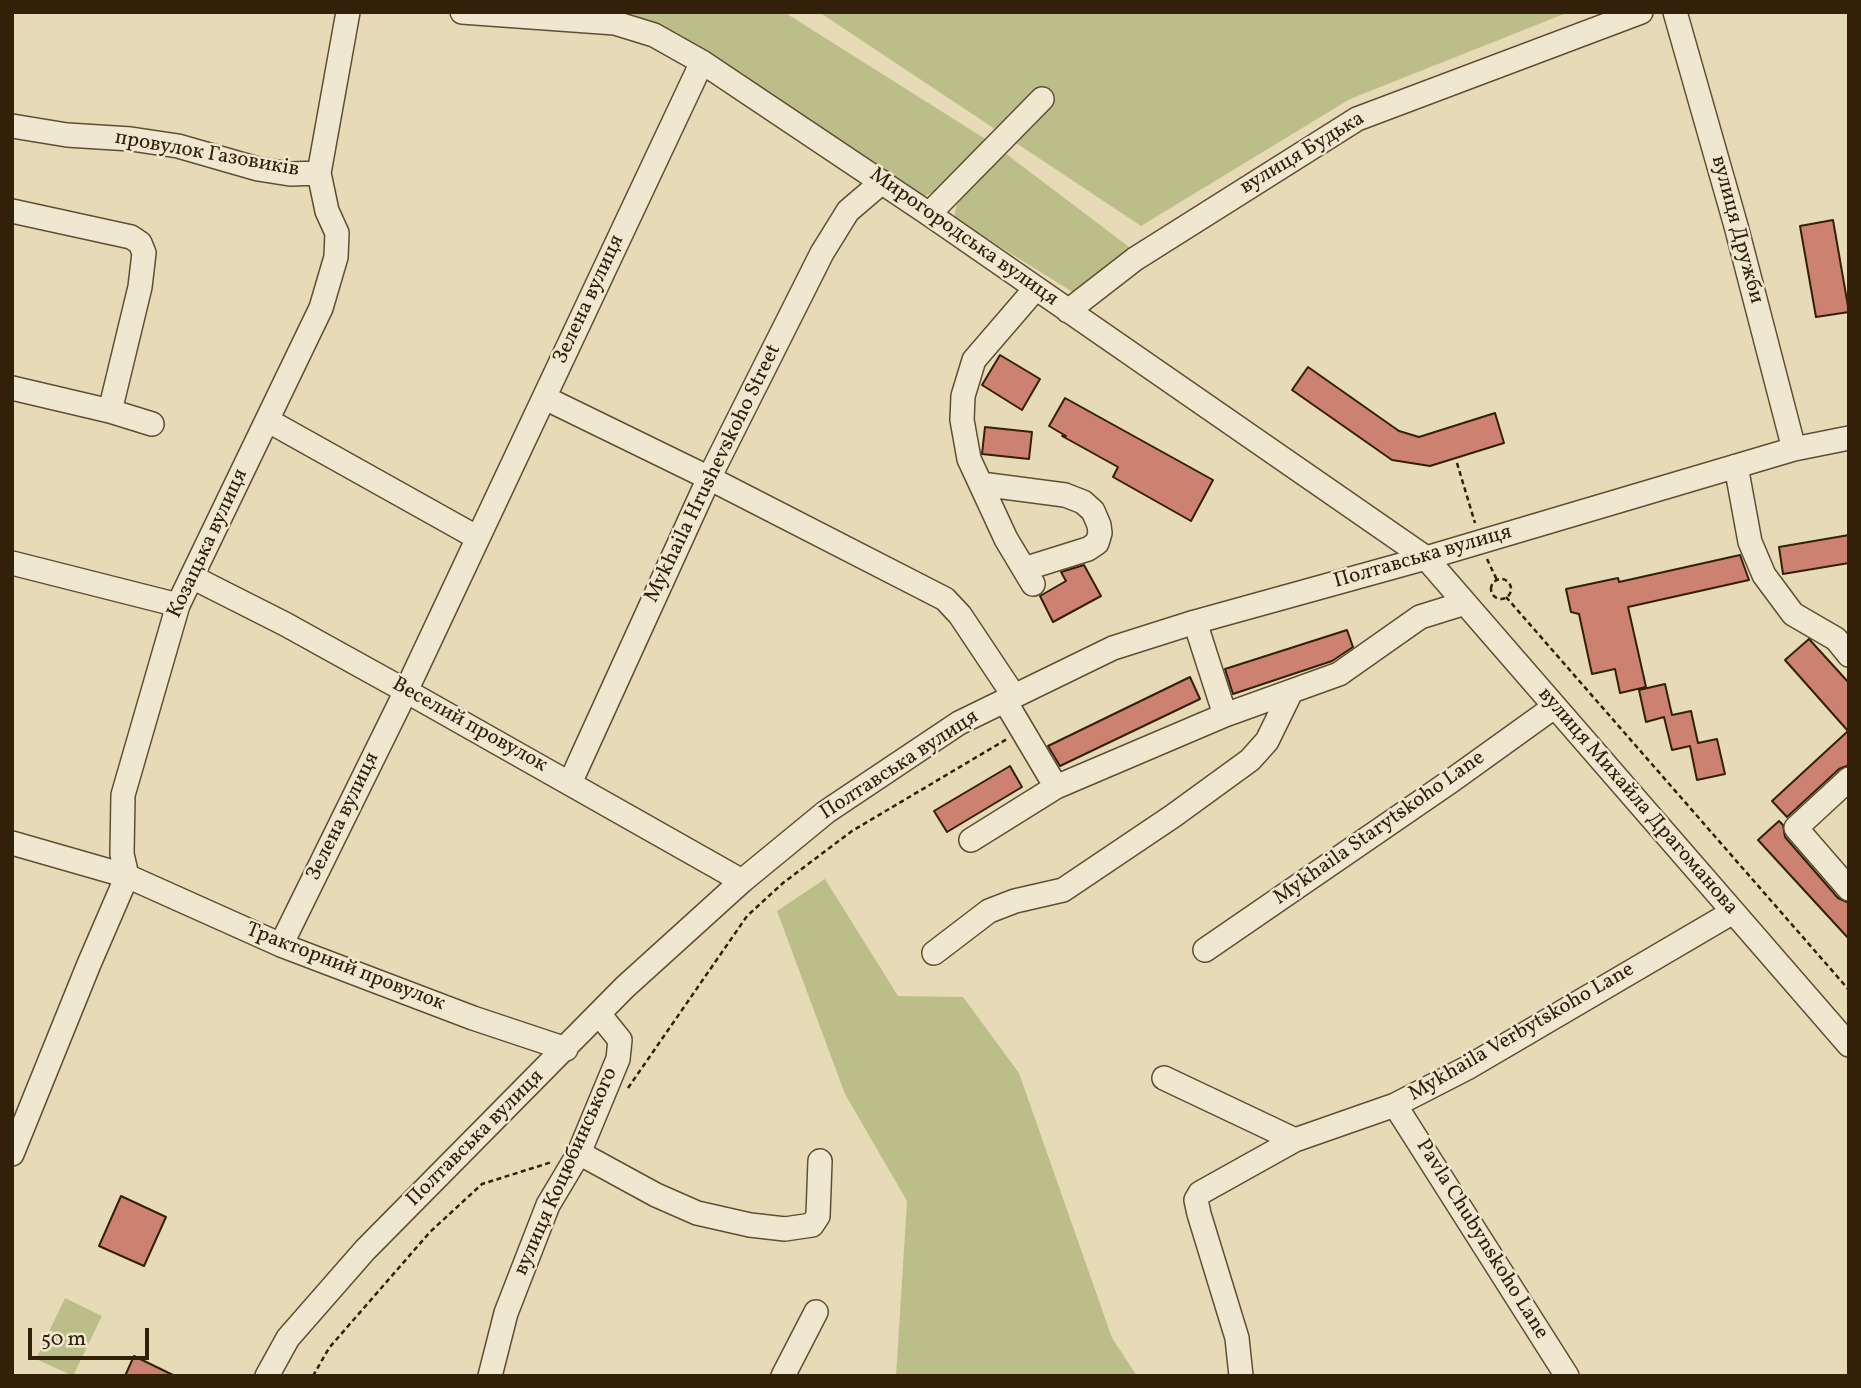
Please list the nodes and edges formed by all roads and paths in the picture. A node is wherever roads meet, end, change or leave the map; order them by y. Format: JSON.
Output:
{"nodes":[{"id":1,"x":348,"y":12,"type":"edge"},
{"id":2,"x":463,"y":12,"type":"edge"},
{"id":3,"x":1641,"y":12,"type":"edge"},
{"id":4,"x":1675,"y":12,"type":"edge"},
{"id":5,"x":608,"y":18,"type":"edge"},
{"id":6,"x":702,"y":62,"type":"junction"},
{"id":7,"x":1042,"y":99,"type":"dead end"},
{"id":8,"x":12,"y":126,"type":"edge"},
{"id":9,"x":319,"y":173,"type":"junction"},
{"id":10,"x":882,"y":182,"type":"junction"},
{"id":11,"x":12,"y":211,"type":"edge"},
{"id":12,"x":929,"y":214,"type":"junction"},
{"id":13,"x":1035,"y":288,"type":"junction"},
{"id":14,"x":1068,"y":310,"type":"junction"},
{"id":15,"x":12,"y":388,"type":"edge"},
{"id":16,"x":545,"y":398,"type":"junction"},
{"id":17,"x":110,"y":411,"type":"junction"},
{"id":18,"x":267,"y":420,"type":"junction"},
{"id":19,"x":152,"y":424,"type":"dead end"},
{"id":20,"x":1849,"y":438,"type":"edge"},
{"id":21,"x":1794,"y":449,"type":"junction"},
{"id":22,"x":1736,"y":467,"type":"junction"},
{"id":23,"x":709,"y":478,"type":"junction"},
{"id":24,"x":981,"y":484,"type":"junction"},
{"id":25,"x":478,"y":538,"type":"junction"},
{"id":26,"x":1426,"y":558,"type":"junction"},
{"id":27,"x":12,"y":563,"type":"edge"},
{"id":28,"x":192,"y":577,"type":"junction"},
{"id":29,"x":1506,"y":597,"type":"junction"},
{"id":30,"x":1465,"y":603,"type":"junction"},
{"id":31,"x":178,"y":605,"type":"junction"},
{"id":32,"x":1195,"y":622,"type":"junction"},
{"id":33,"x":1849,"y":655,"type":"edge"},
{"id":34,"x":406,"y":691,"type":"junction"},
{"id":35,"x":1291,"y":692,"type":"junction"},
{"id":36,"x":1009,"y":699,"type":"junction"},
{"id":37,"x":1554,"y":707,"type":"junction"},
{"id":38,"x":1226,"y":715,"type":"junction"},
{"id":39,"x":1022,"y":730,"type":"junction"},
{"id":40,"x":1849,"y":779,"type":"edge"},
{"id":41,"x":570,"y":783,"type":"junction"},
{"id":42,"x":1056,"y":786,"type":"junction"},
{"id":43,"x":971,"y":841,"type":"dead end"},
{"id":44,"x":12,"y":843,"type":"edge"},
{"id":45,"x":127,"y":876,"type":"junction"},
{"id":46,"x":741,"y":881,"type":"junction"},
{"id":47,"x":1849,"y":889,"type":"edge"},
{"id":48,"x":1732,"y":912,"type":"junction"},
{"id":49,"x":282,"y":945,"type":"junction"},
{"id":50,"x":1205,"y":950,"type":"dead end"},
{"id":51,"x":934,"y":953,"type":"dead end"},
{"id":52,"x":1849,"y":990,"type":"edge"},
{"id":53,"x":599,"y":1014,"type":"junction"},
{"id":54,"x":1849,"y":1045,"type":"edge"},
{"id":55,"x":566,"y":1049,"type":"junction"},
{"id":56,"x":1164,"y":1077,"type":"dead end"},
{"id":57,"x":626,"y":1092,"type":"dead end"},
{"id":58,"x":1395,"y":1105,"type":"junction"},
{"id":59,"x":21,"y":1108,"type":"edge"},
{"id":60,"x":1295,"y":1140,"type":"junction"},
{"id":61,"x":579,"y":1153,"type":"junction"},
{"id":62,"x":12,"y":1154,"type":"edge"},
{"id":63,"x":820,"y":1161,"type":"dead end"},
{"id":64,"x":816,"y":1312,"type":"dead end"},
{"id":65,"x":1561,"y":1373,"type":"edge"},
{"id":66,"x":267,"y":1376,"type":"edge"},
{"id":67,"x":313,"y":1376,"type":"edge"},
{"id":68,"x":490,"y":1376,"type":"edge"},
{"id":69,"x":783,"y":1376,"type":"edge"},
{"id":70,"x":1241,"y":1376,"type":"edge"}],
"edges":[{"from":1,"to":9,"type":"street","name":"Козацька вулиця"},
{"from":2,"to":5,"type":"street","name":"Мирогородська вулиця"},
{"from":3,"to":14,"type":"street","name":"вулиця Будька"},
{"from":4,"to":21,"type":"street","name":"вулиця Дружби"},
{"from":5,"to":6,"type":"street","name":"Мирогородська вулиця"},
{"from":6,"to":10,"type":"street","name":"Мирогородська вулиця"},
{"from":6,"to":16,"type":"street","name":"Зелена вулиця"},
{"from":7,"to":12,"type":"street"},
{"from":8,"to":9,"type":"street","name":"провулок Газовиків"},
{"from":9,"to":18,"type":"street","name":"Козацька вулиця"},
{"from":10,"to":12,"type":"street","name":"Мирогородська вулиця"},
{"from":10,"to":23,"type":"street","name":"Mykhaila Hrushevskoho Street"},
{"from":11,"to":17,"type":"street"},
{"from":12,"to":13,"type":"street","name":"Мирогородська вулиця"},
{"from":13,"to":14,"type":"street","name":"Мирогородська вулиця"},
{"from":13,"to":24,"type":"street"},
{"from":14,"to":26,"type":"street","name":"Мирогородська вулиця"},
{"from":15,"to":17,"type":"street"},
{"from":16,"to":23,"type":"street"},
{"from":16,"to":25,"type":"street","name":"Зелена вулиця"},
{"from":17,"to":19,"type":"street"},
{"from":18,"to":25,"type":"street"},
{"from":18,"to":28,"type":"street","name":"Козацька вулиця"},
{"from":20,"to":21,"type":"street","name":"Полтавська вулиця"},
{"from":21,"to":22,"type":"street","name":"Полтавська вулиця"},
{"from":22,"to":26,"type":"street","name":"Полтавська вулиця"},
{"from":22,"to":33,"type":"street"},
{"from":23,"to":36,"type":"street"},
{"from":23,"to":41,"type":"street","name":"Mykhaila Hrushevskoho Street"},
{"from":24,"to":24,"type":"street"},
{"from":25,"to":34,"type":"street","name":"Зелена вулиця"},
{"from":26,"to":30,"type":"street","name":"вулиця Михайла Драгоманова"},
{"from":26,"to":32,"type":"street","name":"Полтавська вулиця"},
{"from":27,"to":31,"type":"street"},
{"from":28,"to":31,"type":"street","name":"Козацька вулиця"},
{"from":28,"to":34,"type":"street","name":"Веселий провулок"},
{"from":29,"to":29,"type":"path"},
{"from":29,"to":52,"type":"path"},
{"from":30,"to":35,"type":"street"},
{"from":30,"to":37,"type":"street","name":"вулиця Михайла Драгоманова"},
{"from":31,"to":45,"type":"street","name":"Козацька вулиця"},
{"from":32,"to":36,"type":"street","name":"Полтавська вулиця"},
{"from":32,"to":38,"type":"street"},
{"from":34,"to":41,"type":"street","name":"Веселий провулок"},
{"from":34,"to":49,"type":"street","name":"Зелена вулиця"},
{"from":35,"to":38,"type":"street"},
{"from":35,"to":51,"type":"street"},
{"from":36,"to":39,"type":"street"},
{"from":36,"to":46,"type":"street","name":"Полтавська вулиця"},
{"from":37,"to":48,"type":"street","name":"вулиця Михайла Драгоманова"},
{"from":37,"to":50,"type":"street","name":"Mykhaila Starytskoho Lane"},
{"from":38,"to":42,"type":"street"},
{"from":39,"to":42,"type":"street"},
{"from":39,"to":57,"type":"path"},
{"from":40,"to":47,"type":"street"},
{"from":41,"to":46,"type":"street","name":"Веселий провулок"},
{"from":42,"to":43,"type":"street"},
{"from":44,"to":45,"type":"street","name":"Тракторний провулок"},
{"from":45,"to":49,"type":"street","name":"Тракторний провулок"},
{"from":45,"to":59,"type":"street"},
{"from":46,"to":53,"type":"street","name":"Полтавська вулиця"},
{"from":48,"to":54,"type":"street","name":"вулиця Михайла Драгоманова"},
{"from":48,"to":58,"type":"street","name":"Mykhaila Verbytskoho Lane"},
{"from":49,"to":55,"type":"street","name":"Тракторний провулок"},
{"from":53,"to":55,"type":"street","name":"Полтавська вулиця"},
{"from":53,"to":61,"type":"street","name":"вулиця Коцюбинського"},
{"from":55,"to":66,"type":"street","name":"Полтавська вулиця"},
{"from":56,"to":60,"type":"street"},
{"from":58,"to":60,"type":"street","name":"Mykhaila Verbytskoho Lane"},
{"from":58,"to":65,"type":"street","name":"Pavla Chubynskoho Lane"},
{"from":59,"to":62,"type":"street"},
{"from":60,"to":70,"type":"street","name":"Mykhaila Verbytskoho Lane"},
{"from":61,"to":63,"type":"street"},
{"from":61,"to":67,"type":"path"},
{"from":61,"to":68,"type":"street","name":"вулиця Коцюбинського"},
{"from":64,"to":69,"type":"street"}]}
